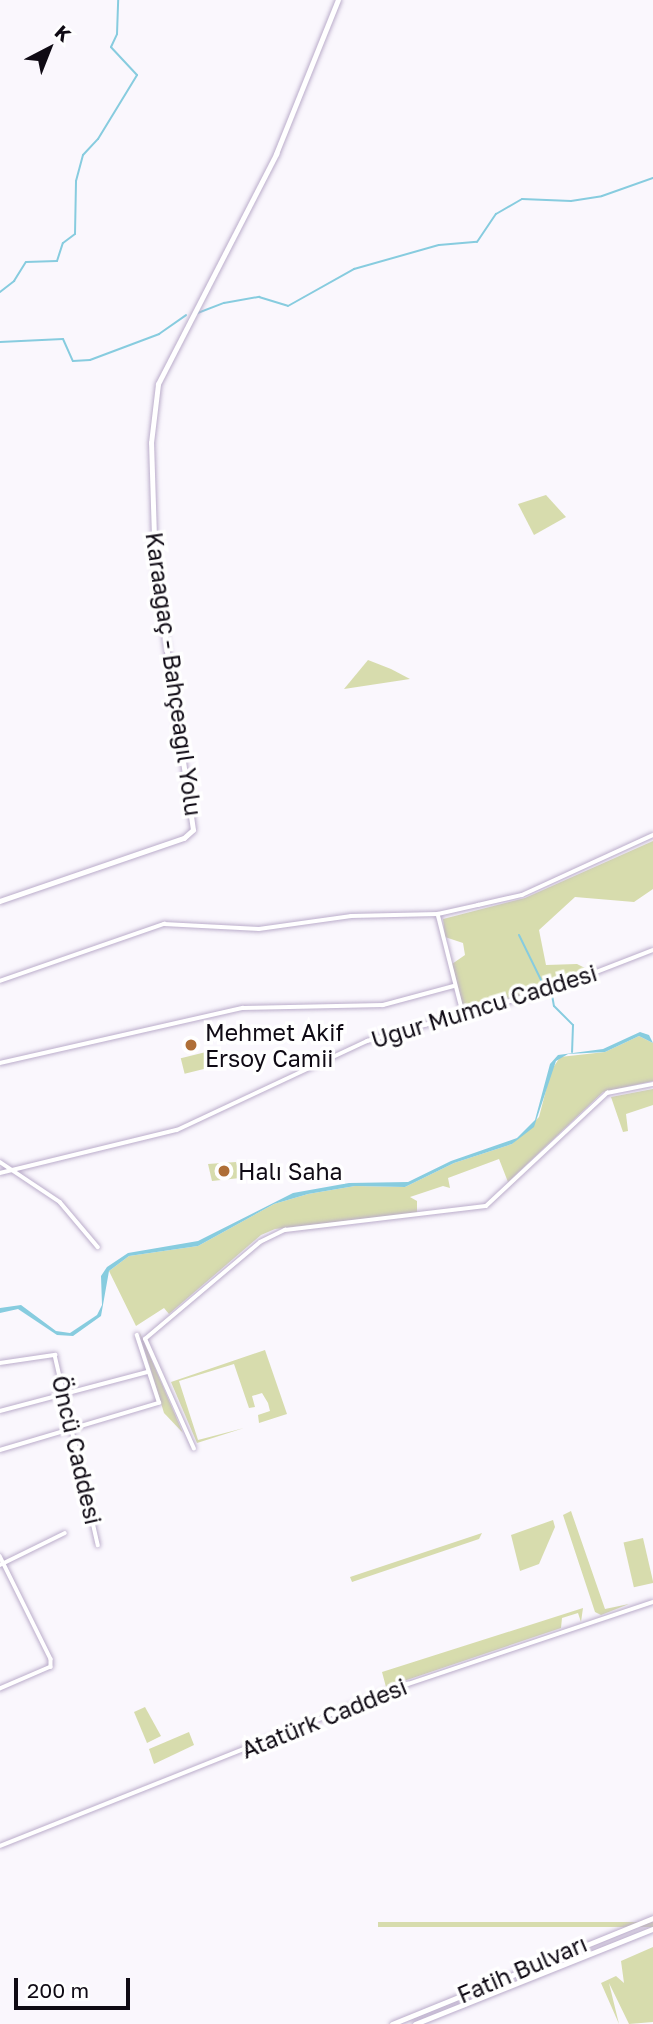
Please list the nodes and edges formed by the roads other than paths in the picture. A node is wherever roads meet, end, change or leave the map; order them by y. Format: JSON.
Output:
{"nodes":[{"id":1,"x":338,"y":0,"type":"edge"},
{"id":2,"x":653,"y":835,"type":"edge"},
{"id":3,"x":0,"y":901,"type":"edge"},
{"id":4,"x":438,"y":914,"type":"junction"},
{"id":5,"x":653,"y":950,"type":"edge"},
{"id":6,"x":0,"y":981,"type":"edge"},
{"id":7,"x":454,"y":986,"type":"junction"},
{"id":8,"x":463,"y":1014,"type":"junction"},
{"id":9,"x":0,"y":1063,"type":"edge"},
{"id":10,"x":653,"y":1084,"type":"edge"},
{"id":11,"x":0,"y":1162,"type":"edge"},
{"id":12,"x":11,"y":1170,"type":"junction"},
{"id":13,"x":0,"y":1173,"type":"edge"},
{"id":14,"x":98,"y":1247,"type":"dead end"},
{"id":15,"x":137,"y":1336,"type":"dead end"},
{"id":16,"x":0,"y":1363,"type":"edge"},
{"id":17,"x":148,"y":1372,"type":"dead end"},
{"id":18,"x":63,"y":1394,"type":"junction"},
{"id":19,"x":0,"y":1411,"type":"edge"},
{"id":20,"x":71,"y":1428,"type":"junction"},
{"id":21,"x":194,"y":1449,"type":"dead end"},
{"id":22,"x":0,"y":1450,"type":"edge"},
{"id":23,"x":65,"y":1533,"type":"dead end"},
{"id":24,"x":99,"y":1545,"type":"dead end"},
{"id":25,"x":0,"y":1556,"type":"edge"},
{"id":26,"x":2,"y":1564,"type":"edge"},
{"id":27,"x":653,"y":1602,"type":"edge"},
{"id":28,"x":0,"y":1689,"type":"edge"},
{"id":29,"x":0,"y":1846,"type":"edge"},
{"id":30,"x":653,"y":1918,"type":"edge"},
{"id":31,"x":653,"y":1929,"type":"edge"},
{"id":32,"x":392,"y":2024,"type":"edge"},
{"id":33,"x":415,"y":2024,"type":"edge"}],
"edges":[{"from":1,"to":3,"type":"main road","name":"Karaağaç - Bahçeağıl Yolu"},
{"from":2,"to":4,"type":"street"},
{"from":4,"to":6,"type":"street"},
{"from":4,"to":7,"type":"street"},
{"from":5,"to":8,"type":"street","name":"Uğur Mumcu Caddesi"},
{"from":7,"to":8,"type":"street"},
{"from":7,"to":9,"type":"street"},
{"from":8,"to":12,"type":"street","name":"Uğur Mumcu Caddesi"},
{"from":10,"to":21,"type":"street"},
{"from":11,"to":12,"type":"street"},
{"from":12,"to":13,"type":"street","name":"Uğur Mumcu Caddesi"},
{"from":12,"to":14,"type":"street"},
{"from":15,"to":20,"type":"street"},
{"from":16,"to":18,"type":"street","name":"Öncü Caddesi"},
{"from":17,"to":18,"type":"street"},
{"from":18,"to":19,"type":"street"},
{"from":18,"to":20,"type":"street","name":"Öncü Caddesi"},
{"from":20,"to":22,"type":"street"},
{"from":20,"to":24,"type":"street","name":"Öncü Caddesi"},
{"from":23,"to":26,"type":"street"},
{"from":25,"to":26,"type":"street"},
{"from":26,"to":28,"type":"street"},
{"from":27,"to":29,"type":"street","name":"Atatürk Caddesi"},
{"from":30,"to":32,"type":"main road","name":"Fatih Bulvarı"},
{"from":31,"to":33,"type":"main road","name":"Fatih Bulvarı"}]}
